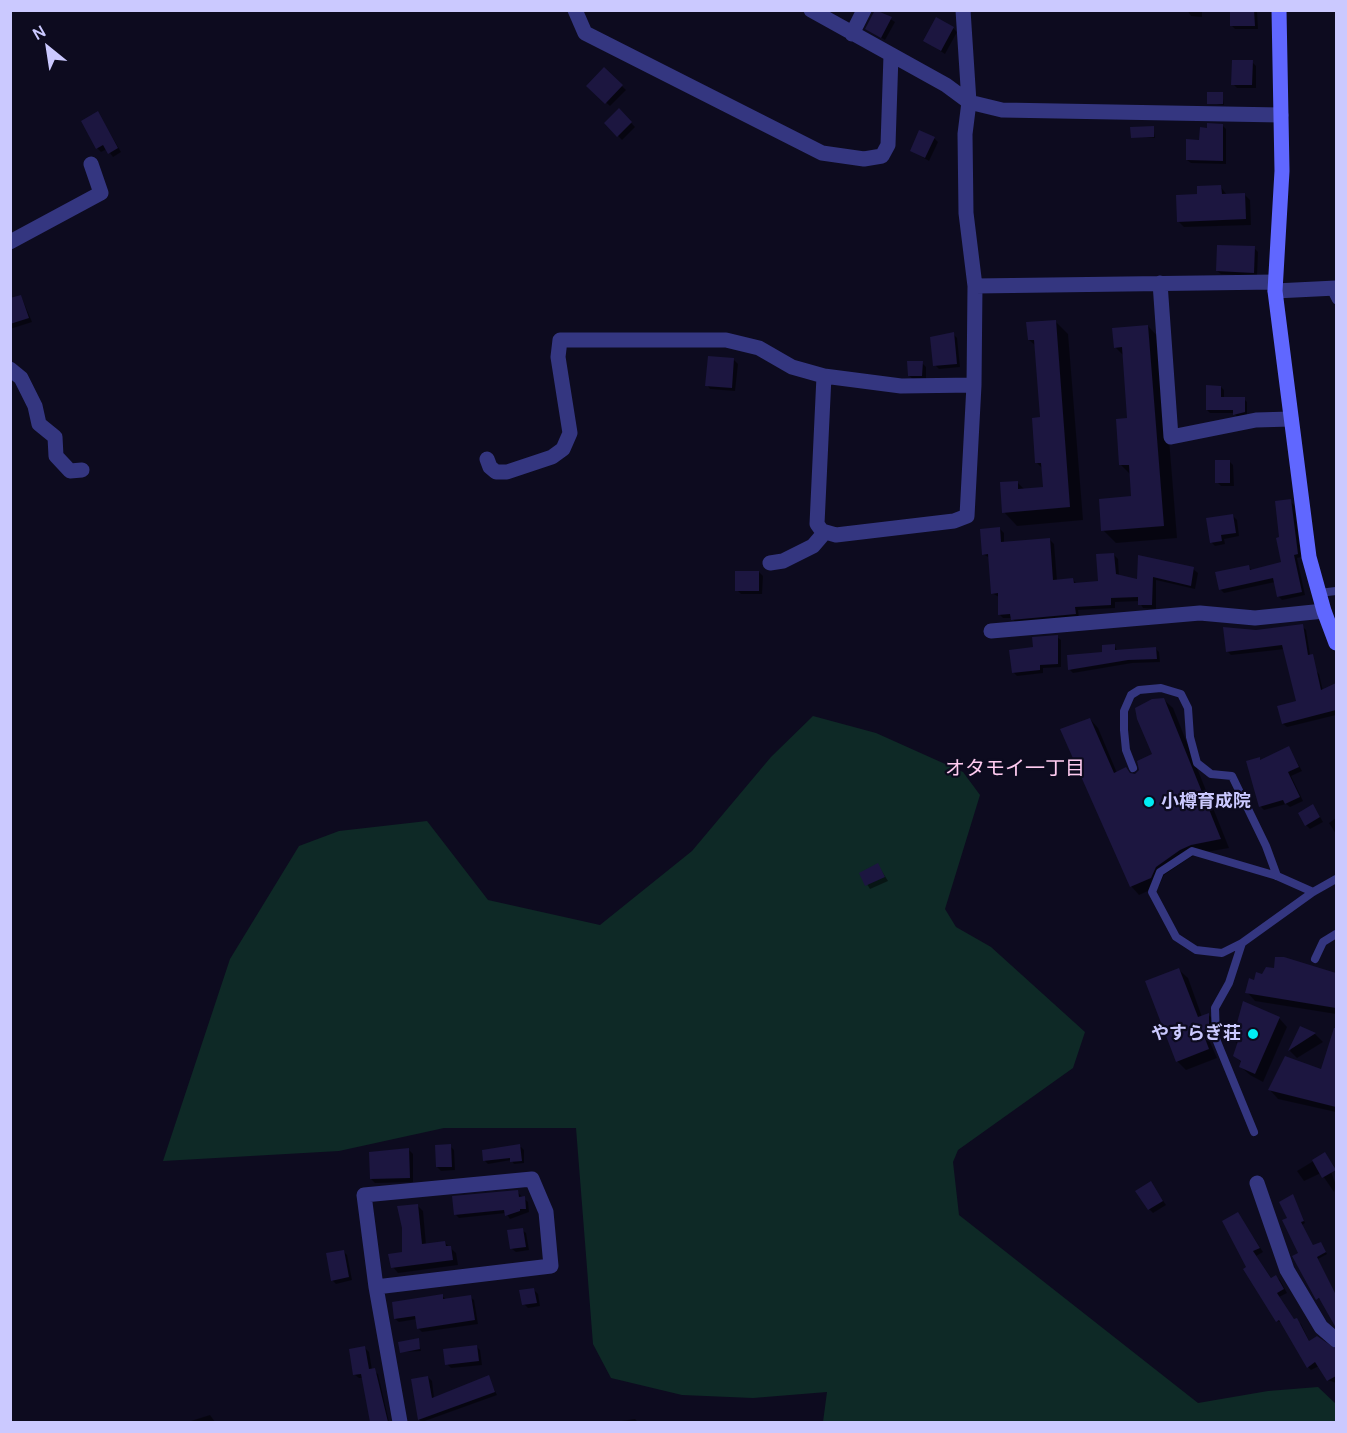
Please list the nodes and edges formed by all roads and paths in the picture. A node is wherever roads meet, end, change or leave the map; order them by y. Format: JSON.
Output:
{"nodes":[{"id":1,"x":575,"y":10,"type":"edge"},
{"id":2,"x":811,"y":10,"type":"edge"},
{"id":3,"x":864,"y":10,"type":"edge"},
{"id":4,"x":963,"y":10,"type":"edge"},
{"id":5,"x":1279,"y":10,"type":"edge"},
{"id":6,"x":852,"y":34,"type":"junction"},
{"id":7,"x":891,"y":55,"type":"junction"},
{"id":8,"x":969,"y":102,"type":"junction"},
{"id":9,"x":1281,"y":115,"type":"junction"},
{"id":10,"x":91,"y":164,"type":"dead end"},
{"id":11,"x":10,"y":242,"type":"edge"},
{"id":12,"x":1160,"y":283,"type":"junction"},
{"id":13,"x":975,"y":286,"type":"junction"},
{"id":14,"x":1275,"y":286,"type":"junction"},
{"id":15,"x":1334,"y":292,"type":"edge"},
{"id":16,"x":10,"y":369,"type":"edge"},
{"id":17,"x":824,"y":376,"type":"junction"},
{"id":18,"x":974,"y":385,"type":"junction"},
{"id":19,"x":1292,"y":419,"type":"junction"},
{"id":20,"x":487,"y":459,"type":"dead end"},
{"id":21,"x":82,"y":470,"type":"dead end"},
{"id":22,"x":825,"y":532,"type":"junction"},
{"id":23,"x":770,"y":563,"type":"dead end"},
{"id":24,"x":1336,"y":591,"type":"edge"},
{"id":25,"x":1319,"y":593,"type":"junction"},
{"id":26,"x":1324,"y":611,"type":"junction"},
{"id":27,"x":991,"y":631,"type":"dead end"},
{"id":28,"x":1336,"y":643,"type":"edge"},
{"id":29,"x":1133,"y":768,"type":"dead end"},
{"id":30,"x":1277,"y":876,"type":"junction"},
{"id":31,"x":1336,"y":879,"type":"edge"},
{"id":32,"x":1313,"y":892,"type":"junction"},
{"id":33,"x":1336,"y":934,"type":"edge"},
{"id":34,"x":1242,"y":943,"type":"junction"},
{"id":35,"x":1315,"y":959,"type":"dead end"},
{"id":36,"x":1254,"y":1132,"type":"dead end"},
{"id":37,"x":1257,"y":1183,"type":"dead end"},
{"id":38,"x":376,"y":1287,"type":"junction"},
{"id":39,"x":1336,"y":1340,"type":"edge"},
{"id":40,"x":400,"y":1422,"type":"edge"}],
"edges":[{"from":1,"to":7,"type":"street"},
{"from":2,"to":6,"type":"street"},
{"from":3,"to":6,"type":"street"},
{"from":4,"to":8,"type":"street"},
{"from":5,"to":9,"type":"street"},
{"from":6,"to":7,"type":"street"},
{"from":7,"to":8,"type":"street"},
{"from":8,"to":9,"type":"street"},
{"from":8,"to":13,"type":"street"},
{"from":9,"to":14,"type":"street"},
{"from":10,"to":11,"type":"street"},
{"from":12,"to":13,"type":"street"},
{"from":12,"to":14,"type":"street"},
{"from":12,"to":19,"type":"street"},
{"from":13,"to":18,"type":"street"},
{"from":14,"to":15,"type":"street"},
{"from":14,"to":19,"type":"street"},
{"from":16,"to":21,"type":"street"},
{"from":17,"to":18,"type":"street"},
{"from":17,"to":20,"type":"street"},
{"from":17,"to":22,"type":"street"},
{"from":18,"to":22,"type":"street"},
{"from":19,"to":25,"type":"street"},
{"from":22,"to":23,"type":"street"},
{"from":24,"to":25,"type":"lane"},
{"from":25,"to":26,"type":"street"},
{"from":26,"to":27,"type":"street"},
{"from":26,"to":28,"type":"street"},
{"from":29,"to":30,"type":"lane"},
{"from":30,"to":32,"type":"lane"},
{"from":30,"to":34,"type":"lane"},
{"from":31,"to":32,"type":"lane"},
{"from":32,"to":34,"type":"lane"},
{"from":33,"to":35,"type":"lane"},
{"from":34,"to":36,"type":"lane"},
{"from":37,"to":39,"type":"street"},
{"from":38,"to":38,"type":"street"},
{"from":38,"to":40,"type":"street"}]}
